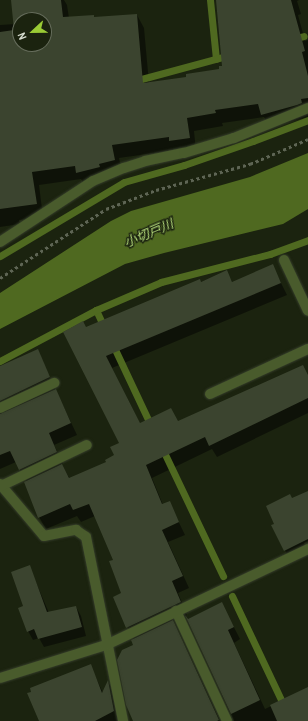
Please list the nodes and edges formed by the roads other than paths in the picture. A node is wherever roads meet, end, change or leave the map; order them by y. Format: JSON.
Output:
{"nodes":[{"id":1,"x":308,"y":108,"type":"edge"},
{"id":2,"x":0,"y":242,"type":"edge"},
{"id":3,"x":284,"y":260,"type":"dead end"},
{"id":4,"x":308,"y":311,"type":"edge"},
{"id":5,"x":308,"y":348,"type":"edge"},
{"id":6,"x":54,"y":383,"type":"dead end"},
{"id":7,"x":210,"y":394,"type":"dead end"},
{"id":8,"x":0,"y":408,"type":"edge"},
{"id":9,"x":87,"y":445,"type":"dead end"},
{"id":10,"x":1,"y":485,"type":"edge"},
{"id":11,"x":308,"y":549,"type":"edge"},
{"id":12,"x":176,"y":612,"type":"junction"},
{"id":13,"x":106,"y":645,"type":"junction"},
{"id":14,"x":0,"y":678,"type":"edge"},
{"id":15,"x":122,"y":721,"type":"edge"},
{"id":16,"x":226,"y":721,"type":"edge"}],
"edges":[{"from":1,"to":2,"type":"street"},
{"from":3,"to":4,"type":"street"},
{"from":5,"to":7,"type":"street"},
{"from":6,"to":8,"type":"street"},
{"from":9,"to":10,"type":"street"},
{"from":10,"to":13,"type":"street"},
{"from":11,"to":12,"type":"street"},
{"from":12,"to":13,"type":"street"},
{"from":12,"to":16,"type":"street"},
{"from":13,"to":14,"type":"street"},
{"from":13,"to":15,"type":"street"}]}
